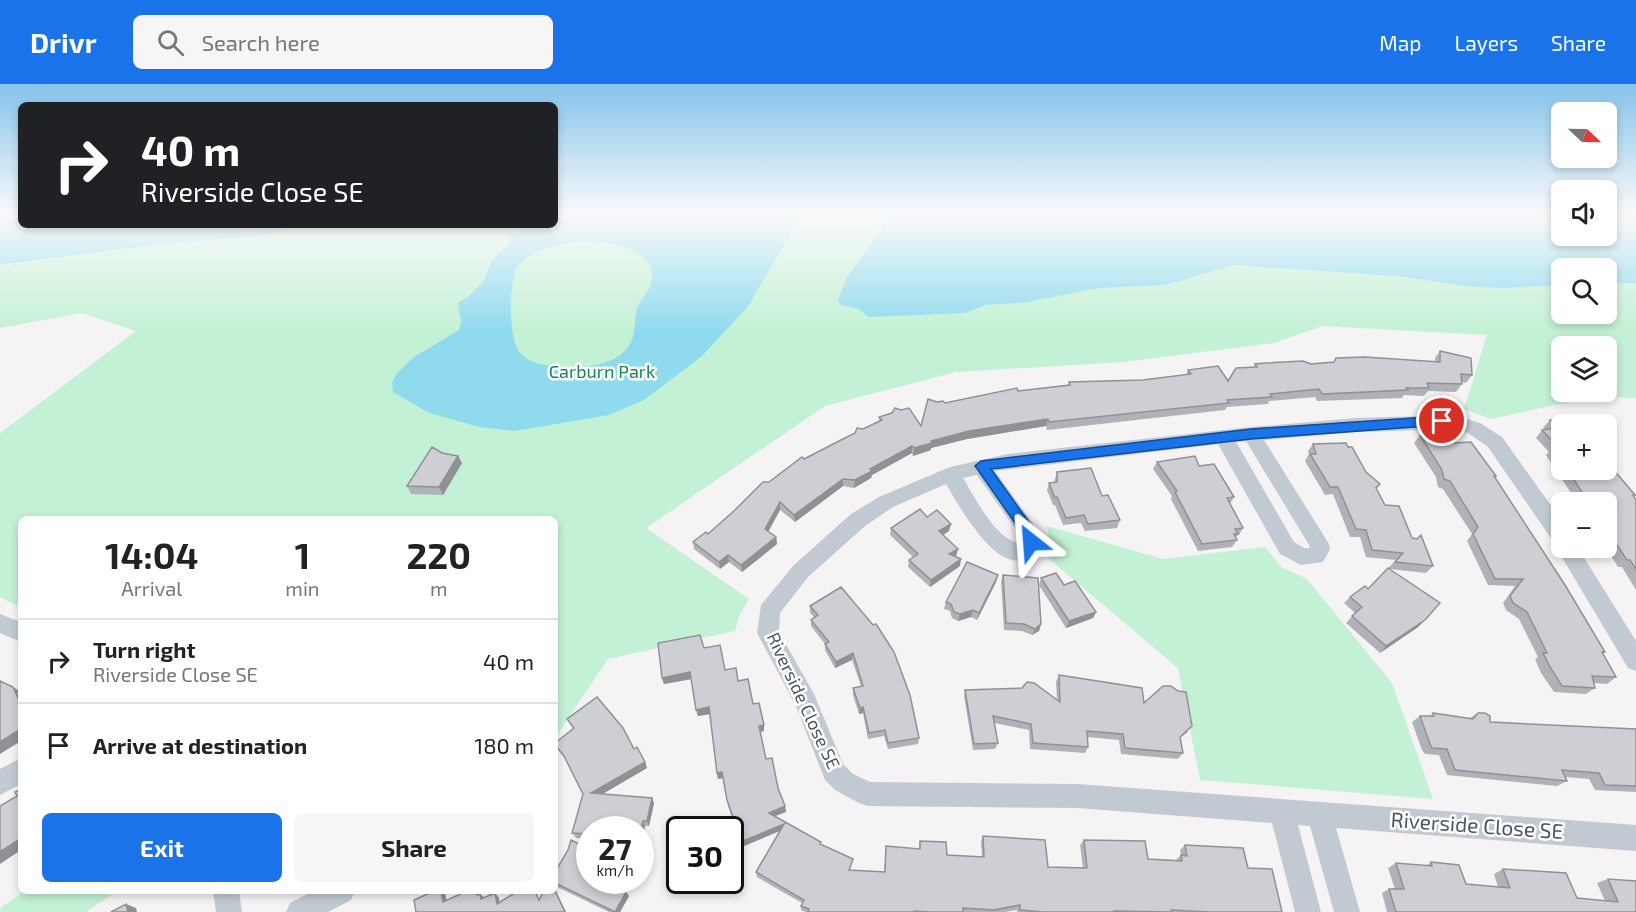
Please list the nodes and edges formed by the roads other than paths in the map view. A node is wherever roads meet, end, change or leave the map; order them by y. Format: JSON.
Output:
{"nodes":[{"id":1,"x":1251,"y":434,"type":"junction"},
{"id":2,"x":1223,"y":437,"type":"junction"},
{"id":3,"x":981,"y":466,"type":"junction"},
{"id":4,"x":950,"y":474,"type":"junction"},
{"id":5,"x":1551,"y":522,"type":"edge"},
{"id":6,"x":1573,"y":558,"type":"edge"},
{"id":7,"x":0,"y":623,"type":"edge"},
{"id":8,"x":18,"y":631,"type":"edge"},
{"id":9,"x":1636,"y":661,"type":"edge"},
{"id":10,"x":18,"y":772,"type":"edge"},
{"id":11,"x":0,"y":783,"type":"edge"},
{"id":12,"x":1281,"y":810,"type":"junction"},
{"id":13,"x":1319,"y":814,"type":"junction"},
{"id":14,"x":1636,"y":838,"type":"edge"},
{"id":15,"x":227,"y":894,"type":"edge"},
{"id":16,"x":336,"y":894,"type":"edge"},
{"id":17,"x":230,"y":912,"type":"edge"},
{"id":18,"x":299,"y":912,"type":"edge"},
{"id":19,"x":1308,"y":912,"type":"edge"},
{"id":20,"x":1347,"y":912,"type":"edge"}],
"edges":[{"from":1,"to":2,"type":"street","name":"Riverside Close SE"},
{"from":1,"to":2,"type":"street"},
{"from":1,"to":5,"type":"street","name":"Riverside Close SE"},
{"from":2,"to":3,"type":"street","name":"Riverside Close SE"},
{"from":3,"to":4,"type":"street","name":"Riverside Close SE"},
{"from":3,"to":4,"type":"street"},
{"from":4,"to":12,"type":"street","name":"Riverside Close SE"},
{"from":6,"to":9,"type":"street"},
{"from":7,"to":8,"type":"street"},
{"from":10,"to":11,"type":"street"},
{"from":12,"to":13,"type":"street","name":"Riverside Close SE"},
{"from":12,"to":19,"type":"street"},
{"from":13,"to":14,"type":"street","name":"Riverside Close SE"},
{"from":13,"to":20,"type":"street"},
{"from":15,"to":17,"type":"street"},
{"from":16,"to":18,"type":"street"}]}
